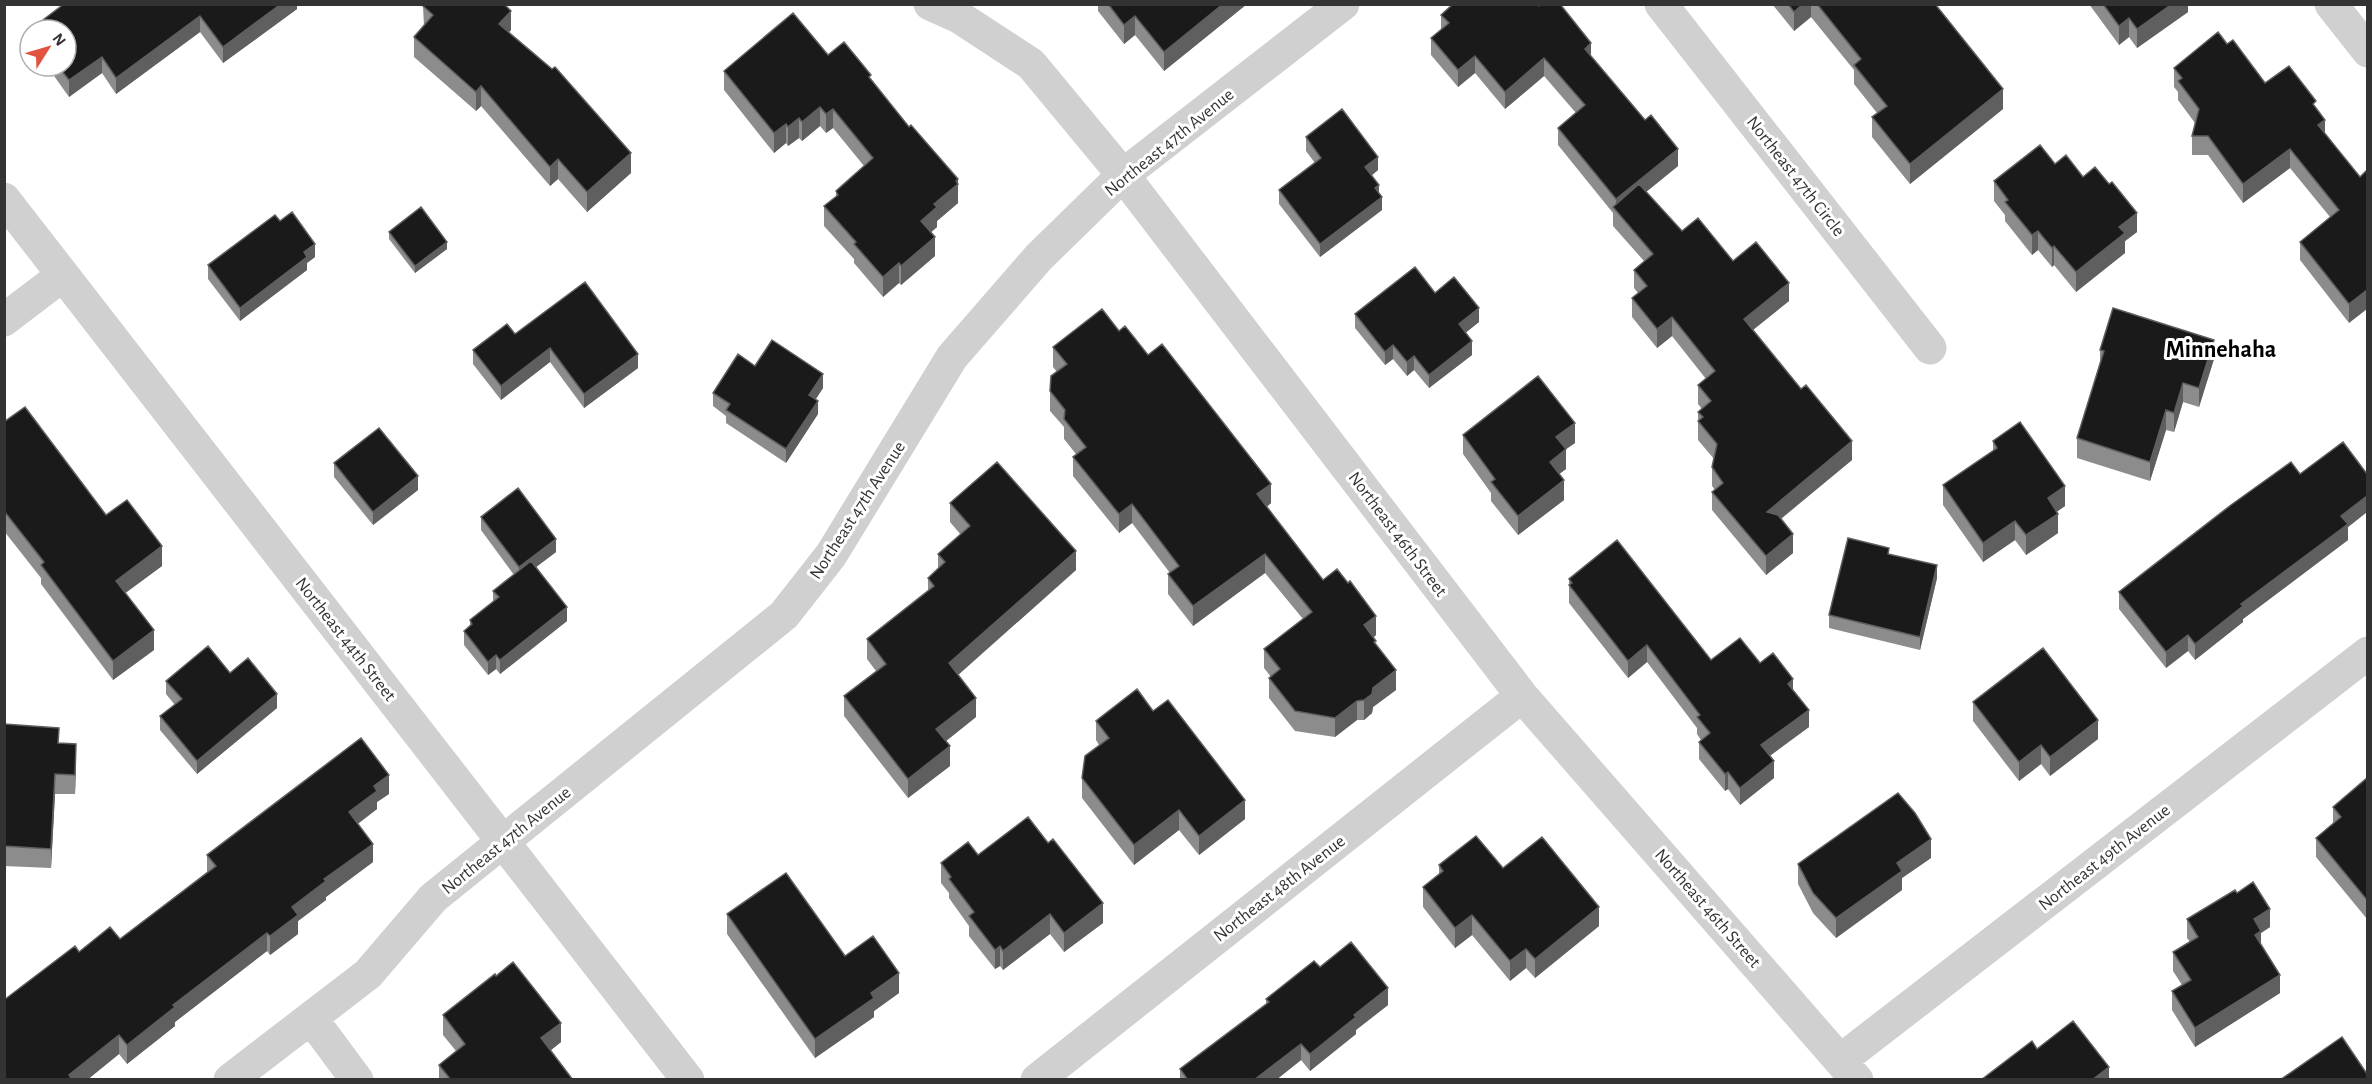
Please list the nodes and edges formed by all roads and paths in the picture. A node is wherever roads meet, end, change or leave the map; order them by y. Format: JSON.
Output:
{"nodes":[{"id":1,"x":930,"y":4,"type":"edge"},
{"id":2,"x":1343,"y":4,"type":"edge"},
{"id":3,"x":1661,"y":4,"type":"edge"},
{"id":4,"x":2331,"y":4,"type":"edge"},
{"id":5,"x":2367,"y":51,"type":"edge"},
{"id":6,"x":1123,"y":175,"type":"junction"},
{"id":7,"x":4,"y":199,"type":"edge"},
{"id":8,"x":63,"y":275,"type":"junction"},
{"id":9,"x":4,"y":320,"type":"edge"},
{"id":10,"x":1930,"y":348,"type":"dead end"},
{"id":11,"x":2367,"y":653,"type":"edge"},
{"id":12,"x":1522,"y":696,"type":"junction"},
{"id":13,"x":503,"y":842,"type":"junction"},
{"id":14,"x":310,"y":1018,"type":"junction"},
{"id":15,"x":1849,"y":1070,"type":"edge"},
{"id":16,"x":230,"y":1080,"type":"edge"},
{"id":17,"x":357,"y":1080,"type":"edge"},
{"id":18,"x":688,"y":1080,"type":"edge"},
{"id":19,"x":1037,"y":1080,"type":"edge"}],
"edges":[{"from":1,"to":6,"type":"street","name":"Northeast 46th Street"},
{"from":2,"to":6,"type":"street","name":"Northeast 47th Avenue"},
{"from":3,"to":10,"type":"street","name":"Northeast 47th Circle"},
{"from":4,"to":5,"type":"street"},
{"from":6,"to":12,"type":"street","name":"Northeast 46th Street"},
{"from":6,"to":13,"type":"street","name":"Northeast 47th Avenue"},
{"from":7,"to":8,"type":"street","name":"Northeast 44th Street"},
{"from":8,"to":9,"type":"street"},
{"from":8,"to":13,"type":"street","name":"Northeast 44th Street"},
{"from":11,"to":15,"type":"street","name":"Northeast 49th Avenue"},
{"from":12,"to":15,"type":"street","name":"Northeast 46th Street"},
{"from":12,"to":19,"type":"street","name":"Northeast 48th Avenue"},
{"from":13,"to":14,"type":"street","name":"Northeast 47th Avenue"},
{"from":13,"to":18,"type":"street","name":"Northeast 44th Street"},
{"from":14,"to":16,"type":"street","name":"Northeast 47th Avenue"},
{"from":14,"to":17,"type":"street"}]}
